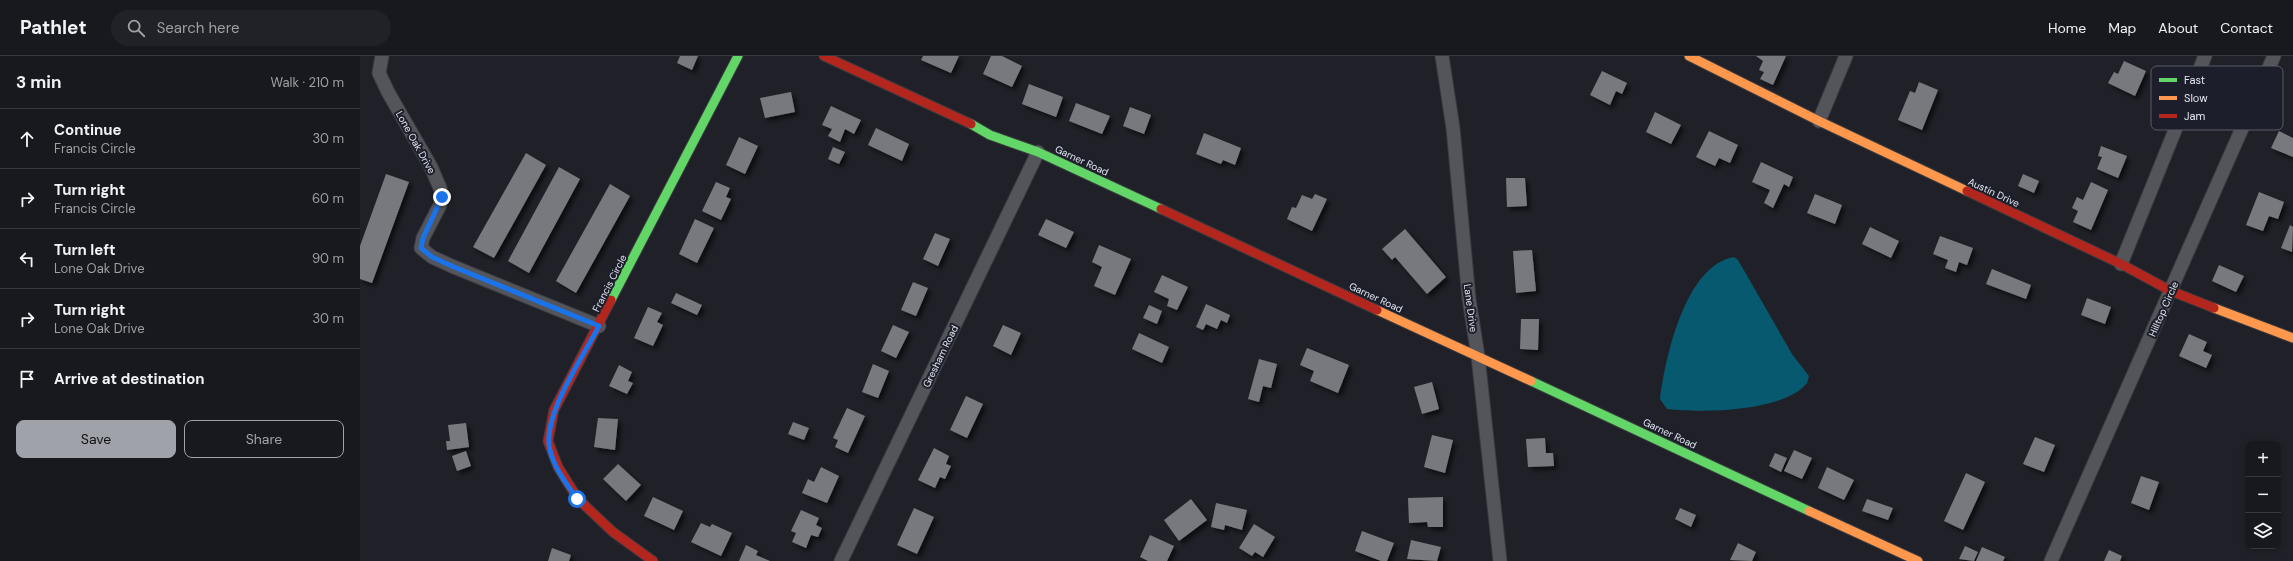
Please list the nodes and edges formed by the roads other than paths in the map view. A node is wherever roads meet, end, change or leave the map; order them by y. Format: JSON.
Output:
{"nodes":[{"id":1,"x":382,"y":56,"type":"edge"},
{"id":2,"x":738,"y":56,"type":"edge"},
{"id":3,"x":824,"y":56,"type":"edge"},
{"id":4,"x":1442,"y":56,"type":"edge"},
{"id":5,"x":1689,"y":56,"type":"edge"},
{"id":6,"x":1846,"y":56,"type":"edge"},
{"id":7,"x":2205,"y":56,"type":"edge"},
{"id":8,"x":2274,"y":56,"type":"edge"},
{"id":9,"x":2201,"y":66,"type":"edge"},
{"id":10,"x":2270,"y":66,"type":"edge"},
{"id":11,"x":1819,"y":121,"type":"junction"},
{"id":12,"x":2175,"y":130,"type":"edge"},
{"id":13,"x":2242,"y":130,"type":"edge"},
{"id":14,"x":1038,"y":152,"type":"junction"},
{"id":15,"x":2121,"y":264,"type":"junction"},
{"id":16,"x":2171,"y":291,"type":"junction"},
{"id":17,"x":599,"y":326,"type":"junction"},
{"id":18,"x":2293,"y":338,"type":"edge"},
{"id":19,"x":1478,"y":356,"type":"junction"},
{"id":20,"x":653,"y":561,"type":"edge"},
{"id":21,"x":841,"y":561,"type":"edge"},
{"id":22,"x":1500,"y":561,"type":"edge"},
{"id":23,"x":1918,"y":561,"type":"edge"},
{"id":24,"x":2051,"y":561,"type":"edge"}],
"edges":[{"from":1,"to":17,"type":"street","name":"Lone Oak Drive"},
{"from":2,"to":17,"type":"street","name":"Francis Circle"},
{"from":3,"to":14,"type":"street","name":"Garner Road"},
{"from":4,"to":19,"type":"street","name":"Lane Drive"},
{"from":5,"to":11,"type":"street","name":"Austin Drive"},
{"from":6,"to":11,"type":"street"},
{"from":7,"to":9,"type":"street"},
{"from":8,"to":10,"type":"street","name":"Hilltop Circle"},
{"from":11,"to":15,"type":"street","name":"Austin Drive"},
{"from":12,"to":15,"type":"street"},
{"from":13,"to":16,"type":"street","name":"Hilltop Circle"},
{"from":14,"to":19,"type":"street","name":"Garner Road"},
{"from":14,"to":21,"type":"street","name":"Gresham Road"},
{"from":15,"to":16,"type":"street","name":"Austin Drive"},
{"from":16,"to":18,"type":"street","name":"Austin Drive"},
{"from":16,"to":24,"type":"street","name":"Hilltop Circle"},
{"from":17,"to":20,"type":"street","name":"Francis Circle"},
{"from":19,"to":22,"type":"street","name":"Lane Drive"},
{"from":19,"to":23,"type":"street","name":"Garner Road"}]}
